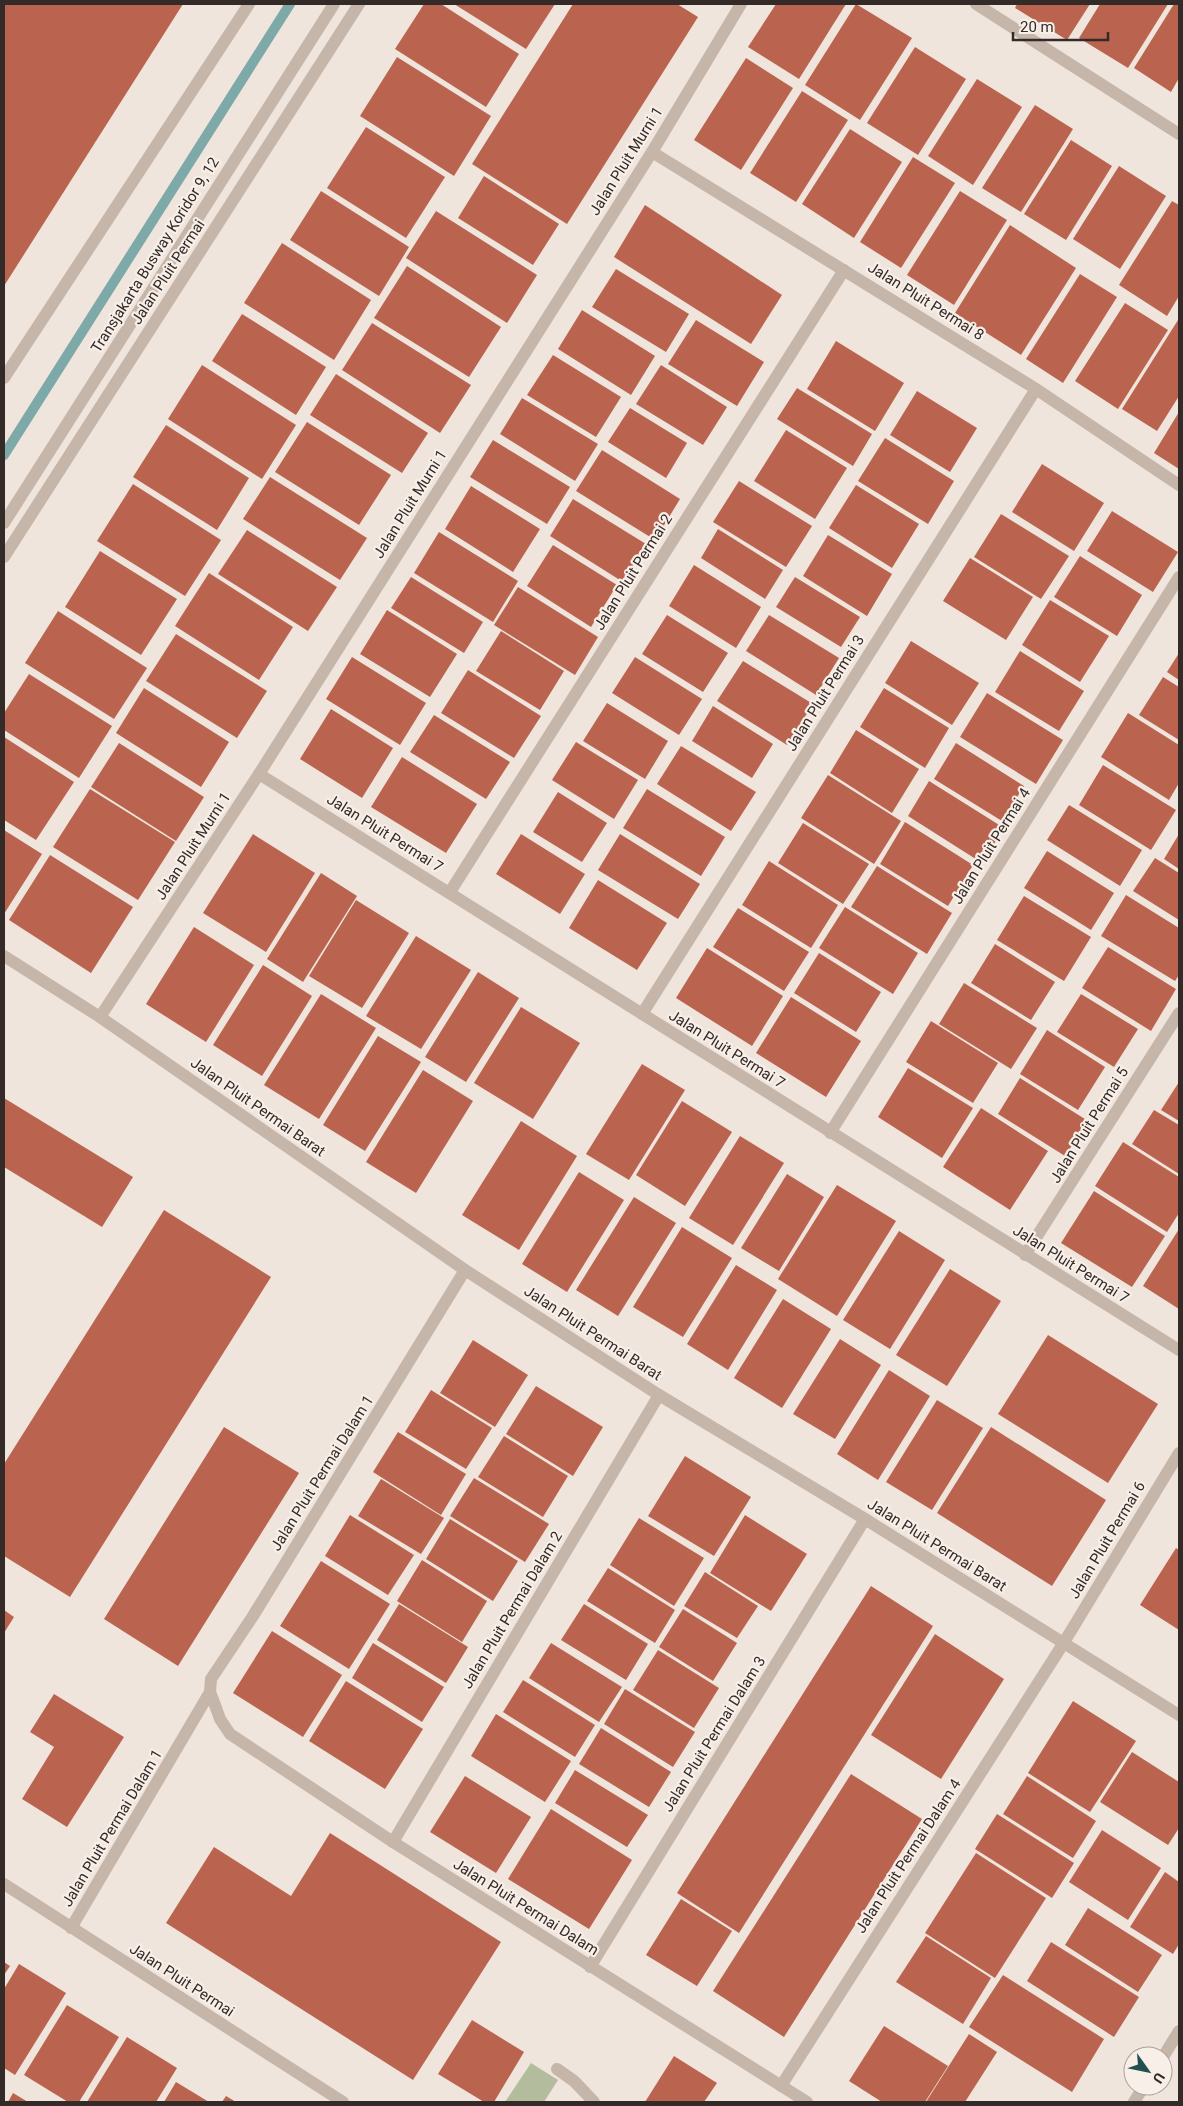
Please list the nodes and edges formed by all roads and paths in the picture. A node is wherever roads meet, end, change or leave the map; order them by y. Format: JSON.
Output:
{"nodes":[{"id":1,"x":249,"y":4,"type":"edge"},
{"id":2,"x":334,"y":4,"type":"edge"},
{"id":3,"x":359,"y":4,"type":"edge"},
{"id":4,"x":741,"y":4,"type":"edge"},
{"id":5,"x":976,"y":4,"type":"edge"},
{"id":6,"x":1179,"y":134,"type":"edge"},
{"id":7,"x":652,"y":152,"type":"junction"},
{"id":8,"x":844,"y":270,"type":"junction"},
{"id":9,"x":4,"y":378,"type":"edge"},
{"id":10,"x":1036,"y":389,"type":"junction"},
{"id":11,"x":1179,"y":484,"type":"edge"},
{"id":12,"x":4,"y":523,"type":"edge"},
{"id":13,"x":4,"y":557,"type":"edge"},
{"id":14,"x":1179,"y":577,"type":"edge"},
{"id":15,"x":259,"y":774,"type":"junction"},
{"id":16,"x":450,"y":892,"type":"junction"},
{"id":17,"x":4,"y":956,"type":"edge"},
{"id":18,"x":1179,"y":1013,"type":"edge"},
{"id":19,"x":642,"y":1014,"type":"junction"},
{"id":20,"x":100,"y":1017,"type":"junction"},
{"id":21,"x":830,"y":1133,"type":"junction"},
{"id":22,"x":1025,"y":1255,"type":"junction"},
{"id":23,"x":465,"y":1270,"type":"junction"},
{"id":24,"x":1179,"y":1350,"type":"edge"},
{"id":25,"x":659,"y":1395,"type":"junction"},
{"id":26,"x":1179,"y":1453,"type":"edge"},
{"id":27,"x":865,"y":1519,"type":"junction"},
{"id":28,"x":1064,"y":1644,"type":"junction"},
{"id":29,"x":210,"y":1692,"type":"junction"},
{"id":30,"x":1179,"y":1715,"type":"edge"},
{"id":31,"x":393,"y":1842,"type":"junction"},
{"id":32,"x":4,"y":1884,"type":"edge"},
{"id":33,"x":70,"y":1928,"type":"junction"},
{"id":34,"x":590,"y":1967,"type":"junction"},
{"id":35,"x":1179,"y":2031,"type":"edge"},
{"id":36,"x":1170,"y":2046,"type":"edge"},
{"id":37,"x":557,"y":2069,"type":"dead end"},
{"id":38,"x":781,"y":2086,"type":"junction"},
{"id":39,"x":343,"y":2102,"type":"edge"},
{"id":40,"x":594,"y":2102,"type":"edge"},
{"id":41,"x":807,"y":2102,"type":"edge"}],
"edges":[{"from":1,"to":9,"type":"street"},
{"from":2,"to":12,"type":"street","name":"Transjakarta Busway Koridor 9, 12"},
{"from":3,"to":13,"type":"street","name":"Jalan Pluit Permai"},
{"from":4,"to":7,"type":"street","name":"Jalan Pluit Murni 1"},
{"from":5,"to":6,"type":"street"},
{"from":7,"to":8,"type":"street","name":"Jalan Pluit Permai 8"},
{"from":7,"to":15,"type":"street","name":"Jalan Pluit Murni 1"},
{"from":8,"to":10,"type":"street","name":"Jalan Pluit Permai 8"},
{"from":8,"to":16,"type":"street","name":"Jalan Pluit Permai 2"},
{"from":10,"to":11,"type":"street","name":"Jalan Pluit Permai 8"},
{"from":10,"to":19,"type":"street","name":"Jalan Pluit Permai 3"},
{"from":14,"to":21,"type":"street","name":"Jalan Pluit Permai 4"},
{"from":15,"to":16,"type":"street","name":"Jalan Pluit Permai 7"},
{"from":15,"to":20,"type":"street","name":"Jalan Pluit Murni 1"},
{"from":16,"to":19,"type":"street","name":"Jalan Pluit Permai 7"},
{"from":17,"to":20,"type":"street","name":"Jalan Pluit Permai Barat"},
{"from":18,"to":22,"type":"street","name":"Jalan Pluit Permai 5"},
{"from":19,"to":21,"type":"street","name":"Jalan Pluit Permai 7"},
{"from":20,"to":23,"type":"street","name":"Jalan Pluit Permai Barat"},
{"from":21,"to":22,"type":"street","name":"Jalan Pluit Permai 7"},
{"from":22,"to":24,"type":"street","name":"Jalan Pluit Permai 7"},
{"from":23,"to":25,"type":"street","name":"Jalan Pluit Permai Barat"},
{"from":23,"to":29,"type":"street","name":"Jalan Pluit Permai Dalam 1"},
{"from":25,"to":27,"type":"street","name":"Jalan Pluit Permai Barat"},
{"from":25,"to":31,"type":"street","name":"Jalan Pluit Permai Dalam 2"},
{"from":26,"to":28,"type":"street","name":"Jalan Pluit Permai 6"},
{"from":27,"to":28,"type":"street","name":"Jalan Pluit Permai Barat"},
{"from":27,"to":34,"type":"street","name":"Jalan Pluit Permai Dalam 3"},
{"from":28,"to":30,"type":"street","name":"Jalan Pluit Permai Barat"},
{"from":28,"to":38,"type":"street","name":"Jalan Pluit Permai Dalam 4"},
{"from":29,"to":31,"type":"street","name":"Jalan Pluit Permai Dalam"},
{"from":29,"to":33,"type":"street","name":"Jalan Pluit Permai Dalam 1"},
{"from":31,"to":34,"type":"street","name":"Jalan Pluit Permai Dalam"},
{"from":32,"to":33,"type":"street","name":"Jalan Pluit Permai"},
{"from":33,"to":39,"type":"street","name":"Jalan Pluit Permai"},
{"from":34,"to":38,"type":"street","name":"Jalan Pluit Permai Dalam"},
{"from":35,"to":36,"type":"street"},
{"from":37,"to":40,"type":"street"},
{"from":38,"to":41,"type":"street","name":"Jalan Pluit Permai Dalam"}]}
